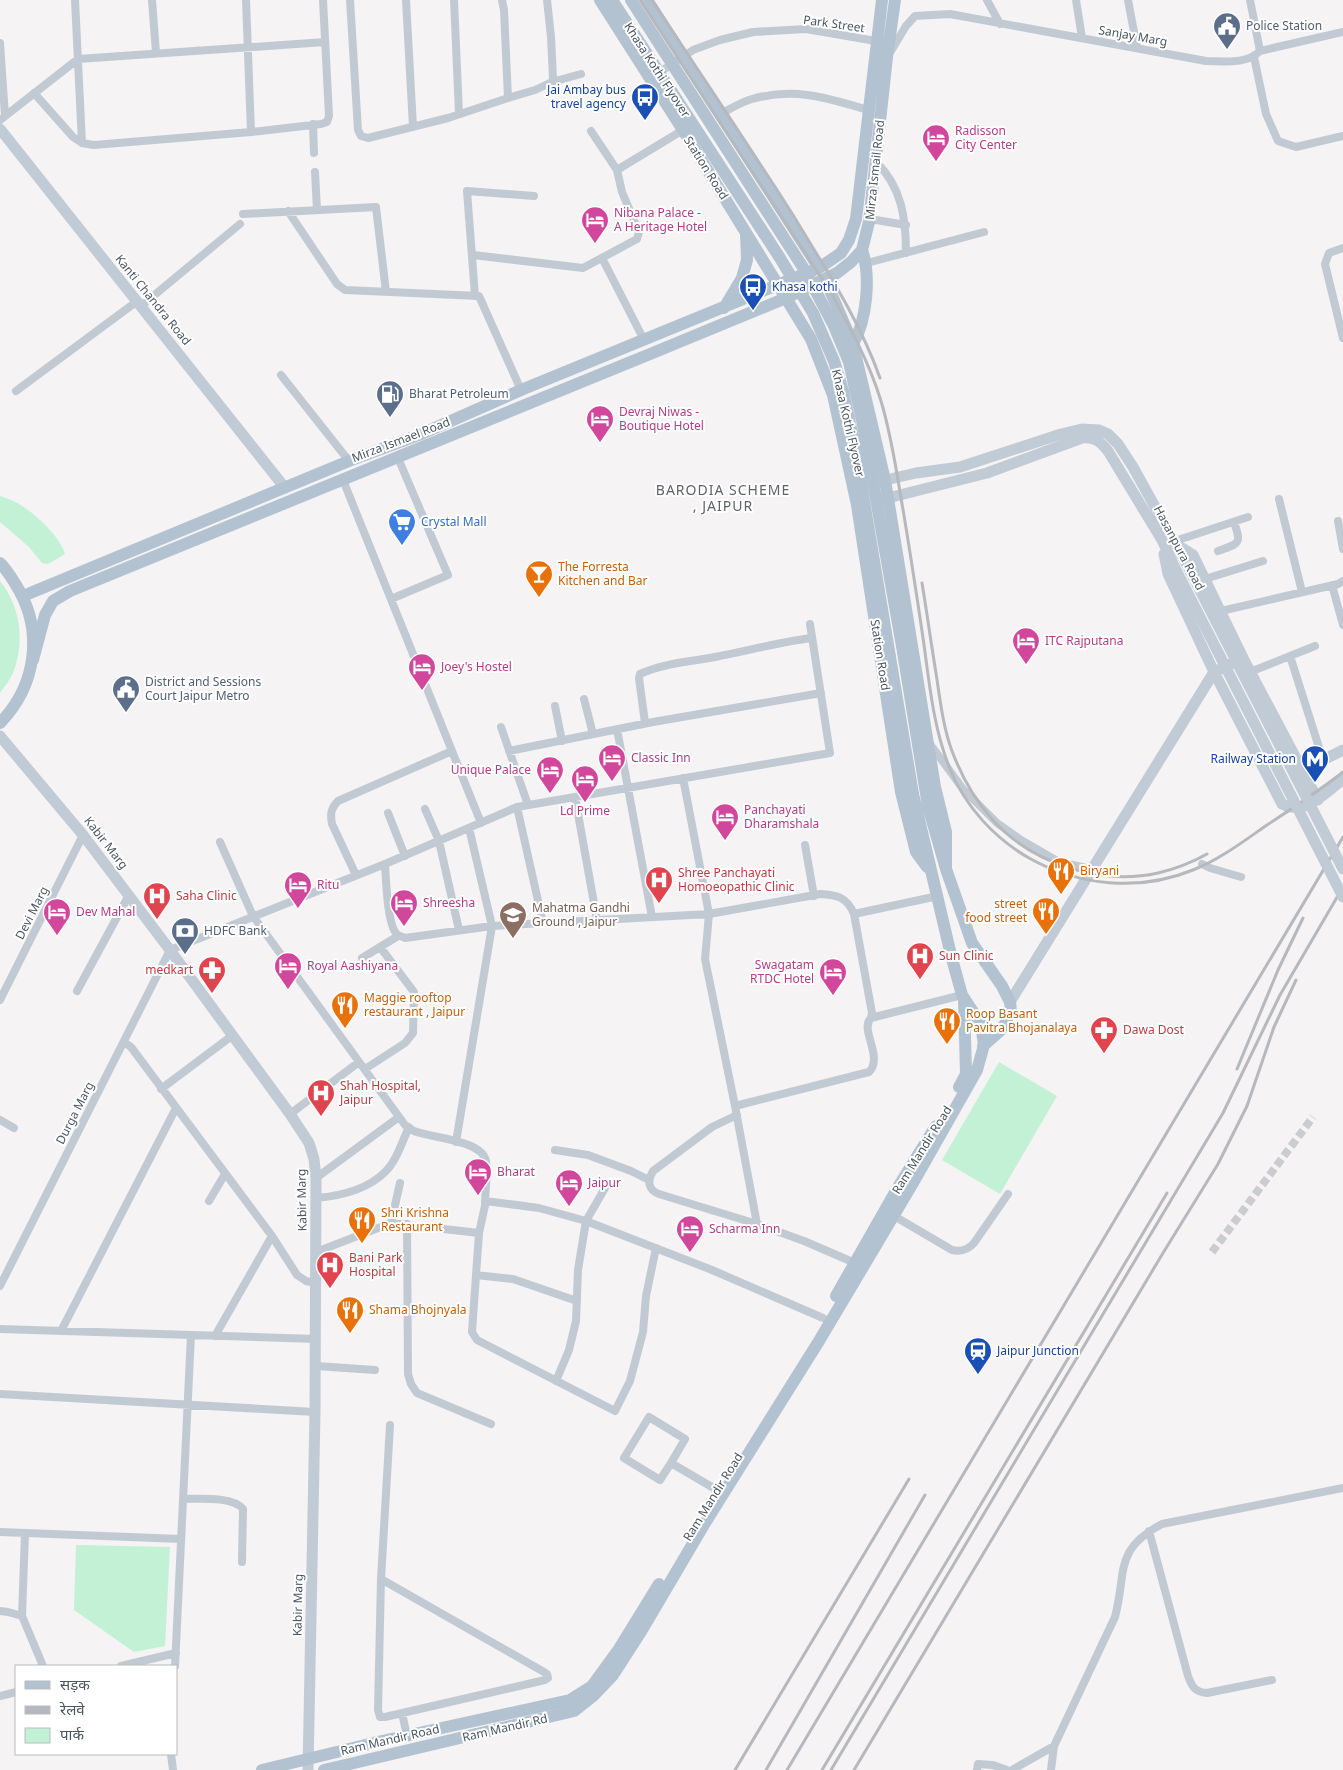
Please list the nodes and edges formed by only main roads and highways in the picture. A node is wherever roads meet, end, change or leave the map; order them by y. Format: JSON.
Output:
{"nodes":[{"id":1,"x":600,"y":0,"type":"edge"},
{"id":2,"x":612,"y":0,"type":"edge"},
{"id":3,"x":631,"y":0,"type":"edge"},
{"id":4,"x":647,"y":0,"type":"edge"},
{"id":5,"x":882,"y":0,"type":"edge"},
{"id":6,"x":896,"y":0,"type":"edge"},
{"id":7,"x":746,"y":232,"type":"junction"},
{"id":8,"x":862,"y":250,"type":"junction"},
{"id":9,"x":822,"y":274,"type":"junction"},
{"id":10,"x":779,"y":286,"type":"junction"},
{"id":11,"x":786,"y":298,"type":"junction"},
{"id":12,"x":724,"y":308,"type":"junction"},
{"id":13,"x":853,"y":344,"type":"junction"},
{"id":14,"x":0,"y":564,"type":"edge"},
{"id":15,"x":23,"y":596,"type":"junction"},
{"id":16,"x":32,"y":660,"type":"junction"},
{"id":17,"x":0,"y":723,"type":"edge"},
{"id":18,"x":946,"y":869,"type":"junction"},
{"id":19,"x":932,"y":873,"type":"junction"},
{"id":20,"x":963,"y":997,"type":"junction"},
{"id":21,"x":983,"y":1046,"type":"junction"},
{"id":22,"x":593,"y":1696,"type":"joint"},
{"id":23,"x":407,"y":1736,"type":"junction"},
{"id":24,"x":410,"y":1750,"type":"junction"},
{"id":25,"x":308,"y":1764,"type":"edge"},
{"id":26,"x":262,"y":1770,"type":"edge"},
{"id":27,"x":324,"y":1770,"type":"edge"}],
"edges":[{"from":1,"to":7,"type":"main road","name":"Station Road"},
{"from":2,"to":19,"type":"main road","name":"Khasa Kothi Flyover","bridge":true},
{"from":3,"to":18,"type":"main road","name":"Khasa Kothi Flyover","bridge":true},
{"from":4,"to":9,"type":"main road"},
{"from":5,"to":9,"type":"main road","name":"Mirza Ismail Road"},
{"from":6,"to":8,"type":"main road","name":"Mirza Ismail Road"},
{"from":7,"to":10,"type":"main road","name":"Station Road"},
{"from":7,"to":12,"type":"main road"},
{"from":8,"to":9,"type":"main road","name":"Mirza Ismail Road"},
{"from":8,"to":13,"type":"main road"},
{"from":9,"to":10,"type":"main road","name":"Mirza Ismail Road"},
{"from":9,"to":11,"type":"main road","name":"Mirza Ismail Road"},
{"from":9,"to":13,"type":"main road"},
{"from":10,"to":11,"type":"main road","name":"Station Road"},
{"from":10,"to":12,"type":"main road","name":"Mirza Ismael Road"},
{"from":11,"to":16,"type":"main road","name":"Mirza Ismail Road"},
{"from":11,"to":19,"type":"main road","name":"Station Road"},
{"from":12,"to":15,"type":"main road","name":"Mirza Ismael Road"},
{"from":13,"to":18,"type":"main road"},
{"from":14,"to":15,"type":"main road"},
{"from":15,"to":16,"type":"main road"},
{"from":16,"to":17,"type":"main road"},
{"from":18,"to":21,"type":"main road"},
{"from":19,"to":20,"type":"main road","name":"Station Road"},
{"from":20,"to":21,"type":"main road","name":"Station Road"},
{"from":20,"to":23,"type":"main road","name":"Ram Mandir Road"},
{"from":21,"to":22,"type":"main road","name":"Ram Mandir Road"},
{"from":22,"to":24,"type":"main road","name":"Ram Mandir Rd"},
{"from":23,"to":24,"type":"main road"},
{"from":23,"to":25,"type":"main road","name":"Ram Mandir Road"},
{"from":24,"to":27,"type":"main road","name":"Ram Mandir Rd"},
{"from":25,"to":26,"type":"main road","name":"Ram Mandir Road"}]}
